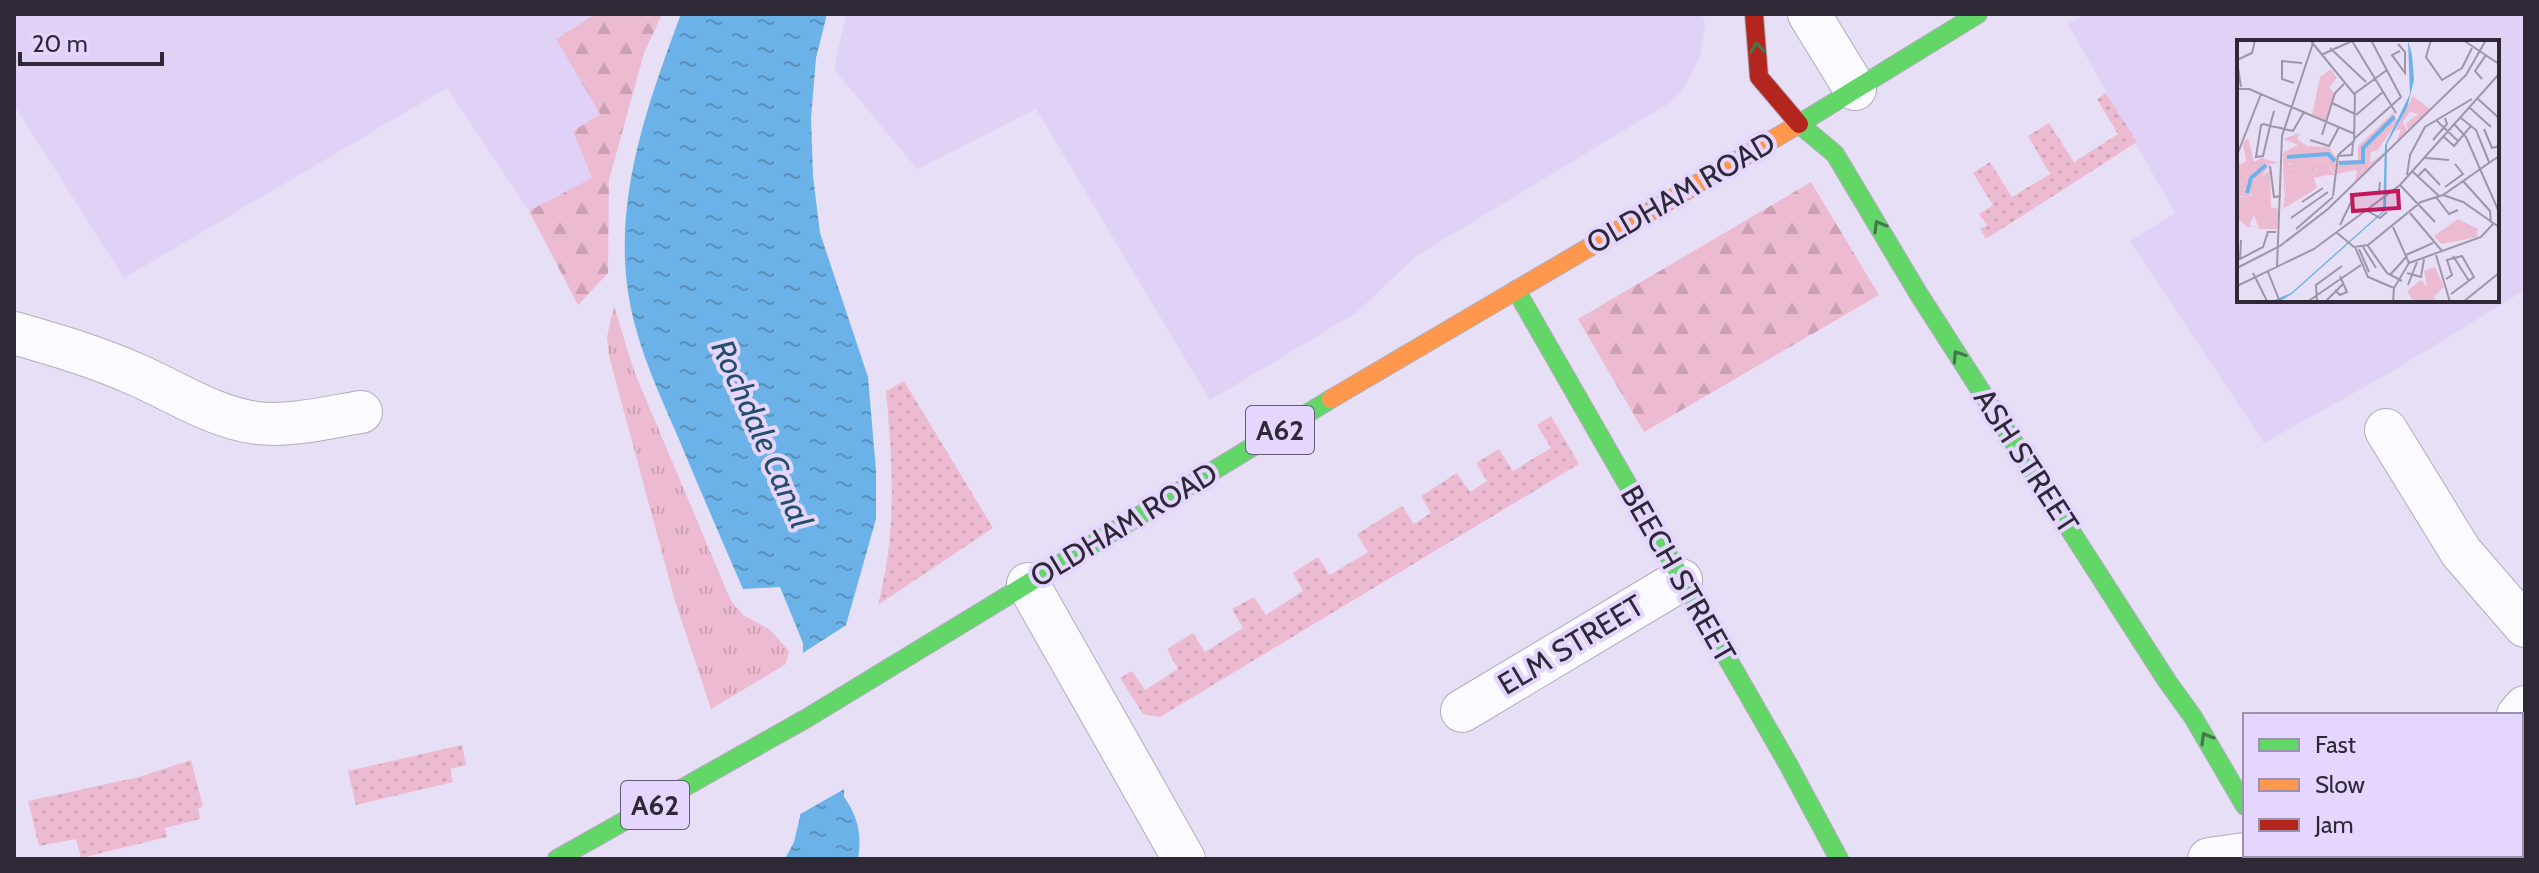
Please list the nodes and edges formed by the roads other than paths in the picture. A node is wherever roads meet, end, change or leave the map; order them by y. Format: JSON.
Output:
{"nodes":[{"id":1,"x":1754,"y":14,"type":"edge"},
{"id":2,"x":1809,"y":14,"type":"edge"},
{"id":3,"x":1978,"y":14,"type":"edge"},
{"id":4,"x":1855,"y":89,"type":"junction"},
{"id":5,"x":1799,"y":124,"type":"junction"},
{"id":6,"x":1516,"y":290,"type":"junction"},
{"id":7,"x":14,"y":333,"type":"edge"},
{"id":8,"x":361,"y":412,"type":"dead end"},
{"id":9,"x":2386,"y":430,"type":"dead end"},
{"id":10,"x":1681,"y":580,"type":"junction"},
{"id":11,"x":1028,"y":584,"type":"junction"},
{"id":12,"x":2525,"y":626,"type":"edge"},
{"id":13,"x":1462,"y":711,"type":"dead end"},
{"id":14,"x":2243,"y":803,"type":"edge"},
{"id":15,"x":2243,"y":854,"type":"edge"},
{"id":16,"x":557,"y":859,"type":"edge"},
{"id":17,"x":1184,"y":859,"type":"edge"},
{"id":18,"x":1839,"y":859,"type":"edge"},
{"id":19,"x":2209,"y":859,"type":"edge"}],
"edges":[{"from":5,"to":1,"type":"main road","name":"ASH STREET","one_way":true},
{"from":2,"to":4,"type":"street"},
{"from":3,"to":4,"type":"main road","name":"OLDHAM ROAD","number":"A62"},
{"from":4,"to":5,"type":"main road","name":"OLDHAM ROAD","number":"A62"},
{"from":5,"to":6,"type":"main road","name":"OLDHAM ROAD","number":"A62"},
{"from":14,"to":5,"type":"main road","name":"ASH STREET","one_way":true},
{"from":6,"to":10,"type":"main road","name":"BEECH STREET"},
{"from":6,"to":11,"type":"main road","name":"OLDHAM ROAD","number":"A62"},
{"from":7,"to":8,"type":"street"},
{"from":9,"to":12,"type":"street"},
{"from":10,"to":13,"type":"street","name":"ELM STREET"},
{"from":10,"to":18,"type":"main road","name":"BEECH STREET"},
{"from":11,"to":16,"type":"main road","name":"OLDHAM ROAD","number":"A62"},
{"from":11,"to":17,"type":"street"},
{"from":15,"to":19,"type":"street"}]}
